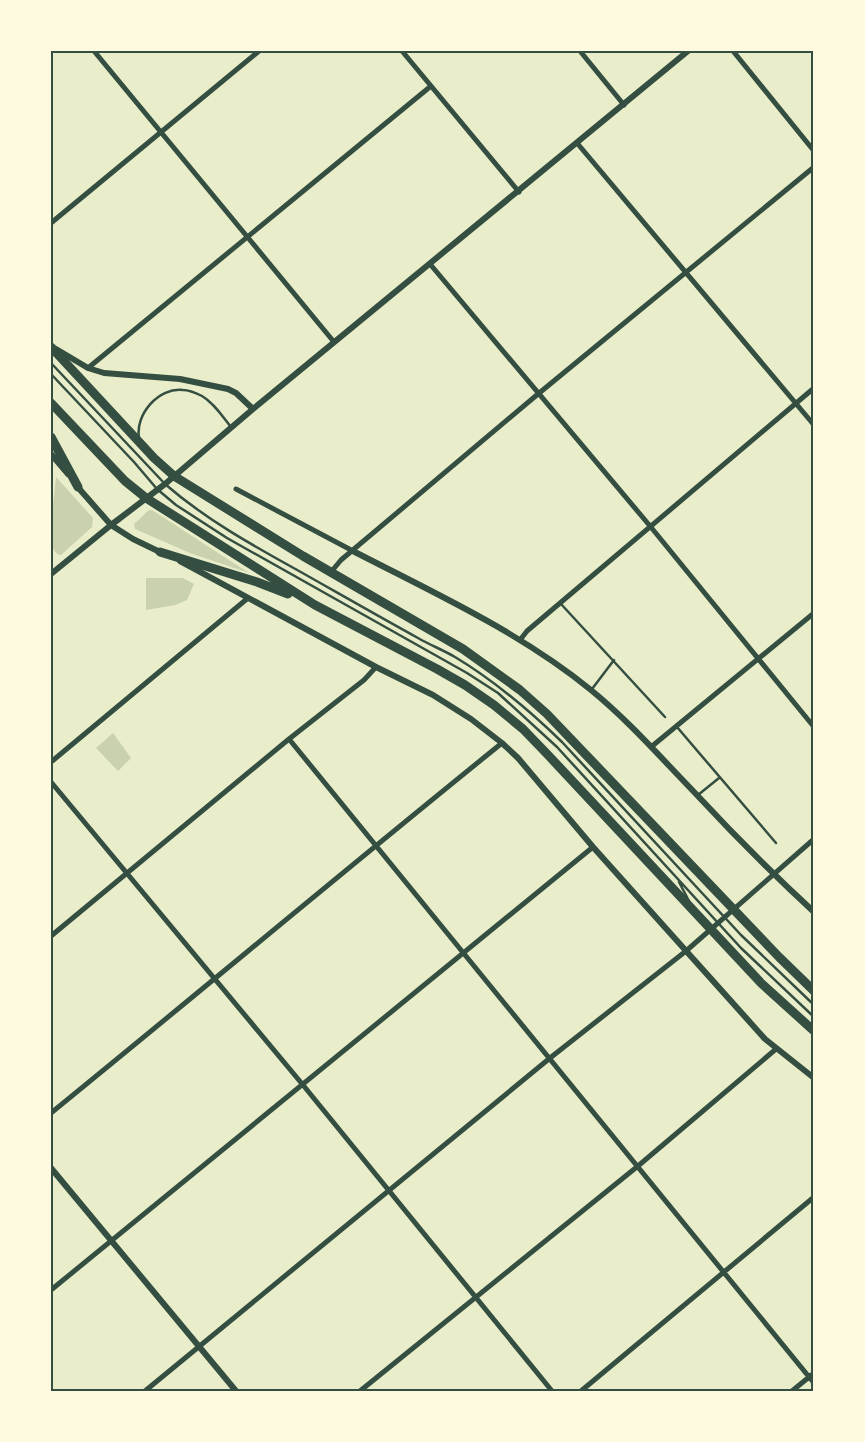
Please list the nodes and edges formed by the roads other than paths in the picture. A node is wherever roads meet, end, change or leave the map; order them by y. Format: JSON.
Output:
{"nodes":[{"id":1,"x":94,"y":51,"type":"edge"},
{"id":2,"x":259,"y":51,"type":"edge"},
{"id":3,"x":402,"y":51,"type":"edge"},
{"id":4,"x":580,"y":51,"type":"edge"},
{"id":5,"x":688,"y":51,"type":"edge"},
{"id":6,"x":732,"y":51,"type":"edge"},
{"id":7,"x":431,"y":86,"type":"junction"},
{"id":8,"x":624,"y":105,"type":"junction"},
{"id":9,"x":160,"y":132,"type":"junction"},
{"id":10,"x":577,"y":144,"type":"junction"},
{"id":11,"x":814,"y":151,"type":"edge"},
{"id":12,"x":814,"y":167,"type":"edge"},
{"id":13,"x":519,"y":192,"type":"junction"},
{"id":14,"x":51,"y":222,"type":"edge"},
{"id":15,"x":249,"y":237,"type":"junction"},
{"id":16,"x":430,"y":264,"type":"junction"},
{"id":17,"x":685,"y":272,"type":"junction"},
{"id":18,"x":334,"y":342,"type":"junction"},
{"id":19,"x":51,"y":346,"type":"edge"},
{"id":20,"x":51,"y":362,"type":"edge"},
{"id":21,"x":88,"y":368,"type":"junction"},
{"id":22,"x":51,"y":374,"type":"edge"},
{"id":23,"x":814,"y":388,"type":"edge"},
{"id":24,"x":538,"y":394,"type":"junction"},
{"id":25,"x":51,"y":403,"type":"edge"},
{"id":26,"x":795,"y":403,"type":"junction"},
{"id":27,"x":253,"y":409,"type":"junction"},
{"id":28,"x":814,"y":425,"type":"edge"},
{"id":29,"x":231,"y":428,"type":"junction"},
{"id":30,"x":51,"y":437,"type":"edge"},
{"id":31,"x":140,"y":444,"type":"junction"},
{"id":32,"x":51,"y":454,"type":"edge"},
{"id":33,"x":174,"y":476,"type":"junction"},
{"id":34,"x":165,"y":484,"type":"junction"},
{"id":35,"x":78,"y":487,"type":"junction"},
{"id":36,"x":157,"y":489,"type":"junction"},
{"id":37,"x":236,"y":489,"type":"dead end"},
{"id":38,"x":146,"y":498,"type":"junction"},
{"id":39,"x":111,"y":525,"type":"junction"},
{"id":40,"x":650,"y":526,"type":"junction"},
{"id":41,"x":353,"y":551,"type":"junction"},
{"id":42,"x":160,"y":552,"type":"junction"},
{"id":43,"x":331,"y":572,"type":"junction"},
{"id":44,"x":51,"y":574,"type":"edge"},
{"id":45,"x":248,"y":598,"type":"junction"},
{"id":46,"x":560,"y":603,"type":"junction"},
{"id":47,"x":315,"y":605,"type":"junction"},
{"id":48,"x":814,"y":612,"type":"edge"},
{"id":49,"x":520,"y":640,"type":"junction"},
{"id":50,"x":614,"y":660,"type":"junction"},
{"id":51,"x":757,"y":660,"type":"junction"},
{"id":52,"x":376,"y":667,"type":"junction"},
{"id":53,"x":591,"y":690,"type":"junction"},
{"id":54,"x":665,"y":717,"type":"dead end"},
{"id":55,"x":676,"y":725,"type":"junction"},
{"id":56,"x":814,"y":727,"type":"edge"},
{"id":57,"x":289,"y":739,"type":"junction"},
{"id":58,"x":502,"y":743,"type":"junction"},
{"id":59,"x":651,"y":747,"type":"junction"},
{"id":60,"x":51,"y":762,"type":"edge"},
{"id":61,"x":719,"y":778,"type":"junction"},
{"id":62,"x":51,"y":782,"type":"edge"},
{"id":63,"x":697,"y":796,"type":"junction"},
{"id":64,"x":814,"y":839,"type":"edge"},
{"id":65,"x":776,"y":843,"type":"dead end"},
{"id":66,"x":375,"y":845,"type":"junction"},
{"id":67,"x":593,"y":847,"type":"junction"},
{"id":68,"x":128,"y":874,"type":"junction"},
{"id":69,"x":774,"y":874,"type":"junction"},
{"id":70,"x":676,"y":876,"type":"junction"},
{"id":71,"x":734,"y":909,"type":"junction"},
{"id":72,"x":814,"y":912,"type":"edge"},
{"id":73,"x":698,"y":916,"type":"junction"},
{"id":74,"x":724,"y":916,"type":"junction"},
{"id":75,"x":718,"y":922,"type":"junction"},
{"id":76,"x":709,"y":929,"type":"junction"},
{"id":77,"x":51,"y":936,"type":"edge"},
{"id":78,"x":686,"y":951,"type":"junction"},
{"id":79,"x":462,"y":952,"type":"junction"},
{"id":80,"x":216,"y":979,"type":"junction"},
{"id":81,"x":814,"y":991,"type":"edge"},
{"id":82,"x":814,"y":1005,"type":"edge"},
{"id":83,"x":814,"y":1017,"type":"edge"},
{"id":84,"x":814,"y":1031,"type":"edge"},
{"id":85,"x":776,"y":1049,"type":"junction"},
{"id":86,"x":550,"y":1058,"type":"junction"},
{"id":87,"x":814,"y":1078,"type":"edge"},
{"id":88,"x":303,"y":1085,"type":"junction"},
{"id":89,"x":51,"y":1113,"type":"edge"},
{"id":90,"x":638,"y":1166,"type":"junction"},
{"id":91,"x":51,"y":1168,"type":"edge"},
{"id":92,"x":389,"y":1191,"type":"junction"},
{"id":93,"x":814,"y":1198,"type":"edge"},
{"id":94,"x":112,"y":1240,"type":"junction"},
{"id":95,"x":724,"y":1272,"type":"junction"},
{"id":96,"x":51,"y":1290,"type":"edge"},
{"id":97,"x":475,"y":1298,"type":"junction"},
{"id":98,"x":200,"y":1347,"type":"junction"},
{"id":99,"x":814,"y":1373,"type":"edge"},
{"id":100,"x":808,"y":1377,"type":"junction"},
{"id":101,"x":814,"y":1383,"type":"edge"},
{"id":102,"x":145,"y":1391,"type":"edge"},
{"id":103,"x":236,"y":1391,"type":"edge"},
{"id":104,"x":360,"y":1391,"type":"edge"},
{"id":105,"x":552,"y":1391,"type":"edge"},
{"id":106,"x":581,"y":1391,"type":"edge"},
{"id":107,"x":792,"y":1391,"type":"edge"}],
"edges":[{"from":1,"to":9,"type":"street"},
{"from":2,"to":9,"type":"street"},
{"from":3,"to":7,"type":"street"},
{"from":4,"to":8,"type":"street"},
{"from":5,"to":8,"type":"street"},
{"from":6,"to":11,"type":"street"},
{"from":7,"to":13,"type":"street"},
{"from":7,"to":15,"type":"street"},
{"from":8,"to":10,"type":"street"},
{"from":9,"to":14,"type":"street"},
{"from":9,"to":15,"type":"street"},
{"from":10,"to":13,"type":"street"},
{"from":10,"to":17,"type":"street"},
{"from":12,"to":17,"type":"street"},
{"from":13,"to":16,"type":"street"},
{"from":15,"to":18,"type":"street"},
{"from":15,"to":21,"type":"street"},
{"from":16,"to":18,"type":"street"},
{"from":16,"to":24,"type":"street"},
{"from":17,"to":24,"type":"street"},
{"from":17,"to":26,"type":"street"},
{"from":18,"to":27,"type":"street"},
{"from":19,"to":21,"type":"street"},
{"from":19,"to":31,"type":"highway"},
{"from":20,"to":34,"type":"lane"},
{"from":21,"to":27,"type":"street"},
{"from":22,"to":36,"type":"lane"},
{"from":23,"to":26,"type":"street"},
{"from":24,"to":40,"type":"street"},
{"from":24,"to":41,"type":"street"},
{"from":25,"to":38,"type":"highway"},
{"from":26,"to":28,"type":"street"},
{"from":26,"to":40,"type":"street"},
{"from":27,"to":29,"type":"street"},
{"from":29,"to":31,"type":"lane"},
{"from":29,"to":33,"type":"street"},
{"from":30,"to":35,"type":"highway"},
{"from":31,"to":33,"type":"highway"},
{"from":32,"to":35,"type":"street"},
{"from":33,"to":34,"type":"street"},
{"from":33,"to":43,"type":"highway"},
{"from":34,"to":36,"type":"street"},
{"from":34,"to":74,"type":"lane"},
{"from":35,"to":39,"type":"street"},
{"from":36,"to":38,"type":"street"},
{"from":36,"to":70,"type":"lane"},
{"from":37,"to":41,"type":"street"},
{"from":38,"to":39,"type":"street"},
{"from":38,"to":47,"type":"highway"},
{"from":39,"to":42,"type":"street"},
{"from":39,"to":44,"type":"street"},
{"from":40,"to":46,"type":"street"},
{"from":40,"to":51,"type":"street"},
{"from":41,"to":43,"type":"street"},
{"from":41,"to":49,"type":"street"},
{"from":42,"to":45,"type":"street"},
{"from":42,"to":47,"type":"highway"},
{"from":43,"to":71,"type":"highway"},
{"from":45,"to":52,"type":"street"},
{"from":45,"to":60,"type":"street"},
{"from":46,"to":49,"type":"street"},
{"from":46,"to":50,"type":"lane"},
{"from":47,"to":73,"type":"highway"},
{"from":48,"to":51,"type":"street"},
{"from":49,"to":53,"type":"street"},
{"from":50,"to":53,"type":"lane"},
{"from":50,"to":54,"type":"lane"},
{"from":51,"to":55,"type":"street"},
{"from":51,"to":56,"type":"street"},
{"from":52,"to":57,"type":"street"},
{"from":52,"to":58,"type":"street"},
{"from":53,"to":59,"type":"street"},
{"from":55,"to":59,"type":"street"},
{"from":55,"to":61,"type":"lane"},
{"from":57,"to":66,"type":"street"},
{"from":57,"to":68,"type":"street"},
{"from":58,"to":66,"type":"street"},
{"from":58,"to":67,"type":"street"},
{"from":59,"to":63,"type":"street"},
{"from":61,"to":63,"type":"lane"},
{"from":61,"to":65,"type":"lane"},
{"from":62,"to":68,"type":"street"},
{"from":63,"to":69,"type":"street"},
{"from":64,"to":69,"type":"street"},
{"from":66,"to":79,"type":"street"},
{"from":66,"to":80,"type":"street"},
{"from":67,"to":78,"type":"street"},
{"from":67,"to":79,"type":"street"},
{"from":68,"to":77,"type":"street"},
{"from":68,"to":80,"type":"street"},
{"from":69,"to":71,"type":"street"},
{"from":69,"to":72,"type":"street"},
{"from":70,"to":73,"type":"lane"},
{"from":70,"to":75,"type":"lane"},
{"from":71,"to":74,"type":"street"},
{"from":71,"to":81,"type":"highway"},
{"from":73,"to":76,"type":"highway"},
{"from":74,"to":75,"type":"street"},
{"from":74,"to":82,"type":"lane"},
{"from":75,"to":76,"type":"street"},
{"from":75,"to":83,"type":"lane"},
{"from":76,"to":78,"type":"street"},
{"from":76,"to":84,"type":"highway"},
{"from":78,"to":85,"type":"street"},
{"from":78,"to":86,"type":"street"},
{"from":79,"to":86,"type":"street"},
{"from":79,"to":88,"type":"street"},
{"from":80,"to":88,"type":"street"},
{"from":80,"to":89,"type":"street"},
{"from":85,"to":87,"type":"street"},
{"from":85,"to":90,"type":"street"},
{"from":86,"to":90,"type":"street"},
{"from":86,"to":92,"type":"street"},
{"from":88,"to":92,"type":"street"},
{"from":88,"to":94,"type":"street"},
{"from":90,"to":95,"type":"street"},
{"from":90,"to":97,"type":"street"},
{"from":91,"to":94,"type":"street"},
{"from":92,"to":97,"type":"street"},
{"from":92,"to":98,"type":"street"},
{"from":93,"to":95,"type":"street"},
{"from":94,"to":96,"type":"street"},
{"from":94,"to":98,"type":"street"},
{"from":95,"to":100,"type":"street"},
{"from":95,"to":106,"type":"street"},
{"from":97,"to":104,"type":"street"},
{"from":97,"to":105,"type":"street"},
{"from":98,"to":102,"type":"street"},
{"from":98,"to":103,"type":"street"},
{"from":99,"to":100,"type":"street"},
{"from":100,"to":101,"type":"street"},
{"from":100,"to":107,"type":"street"}]}
